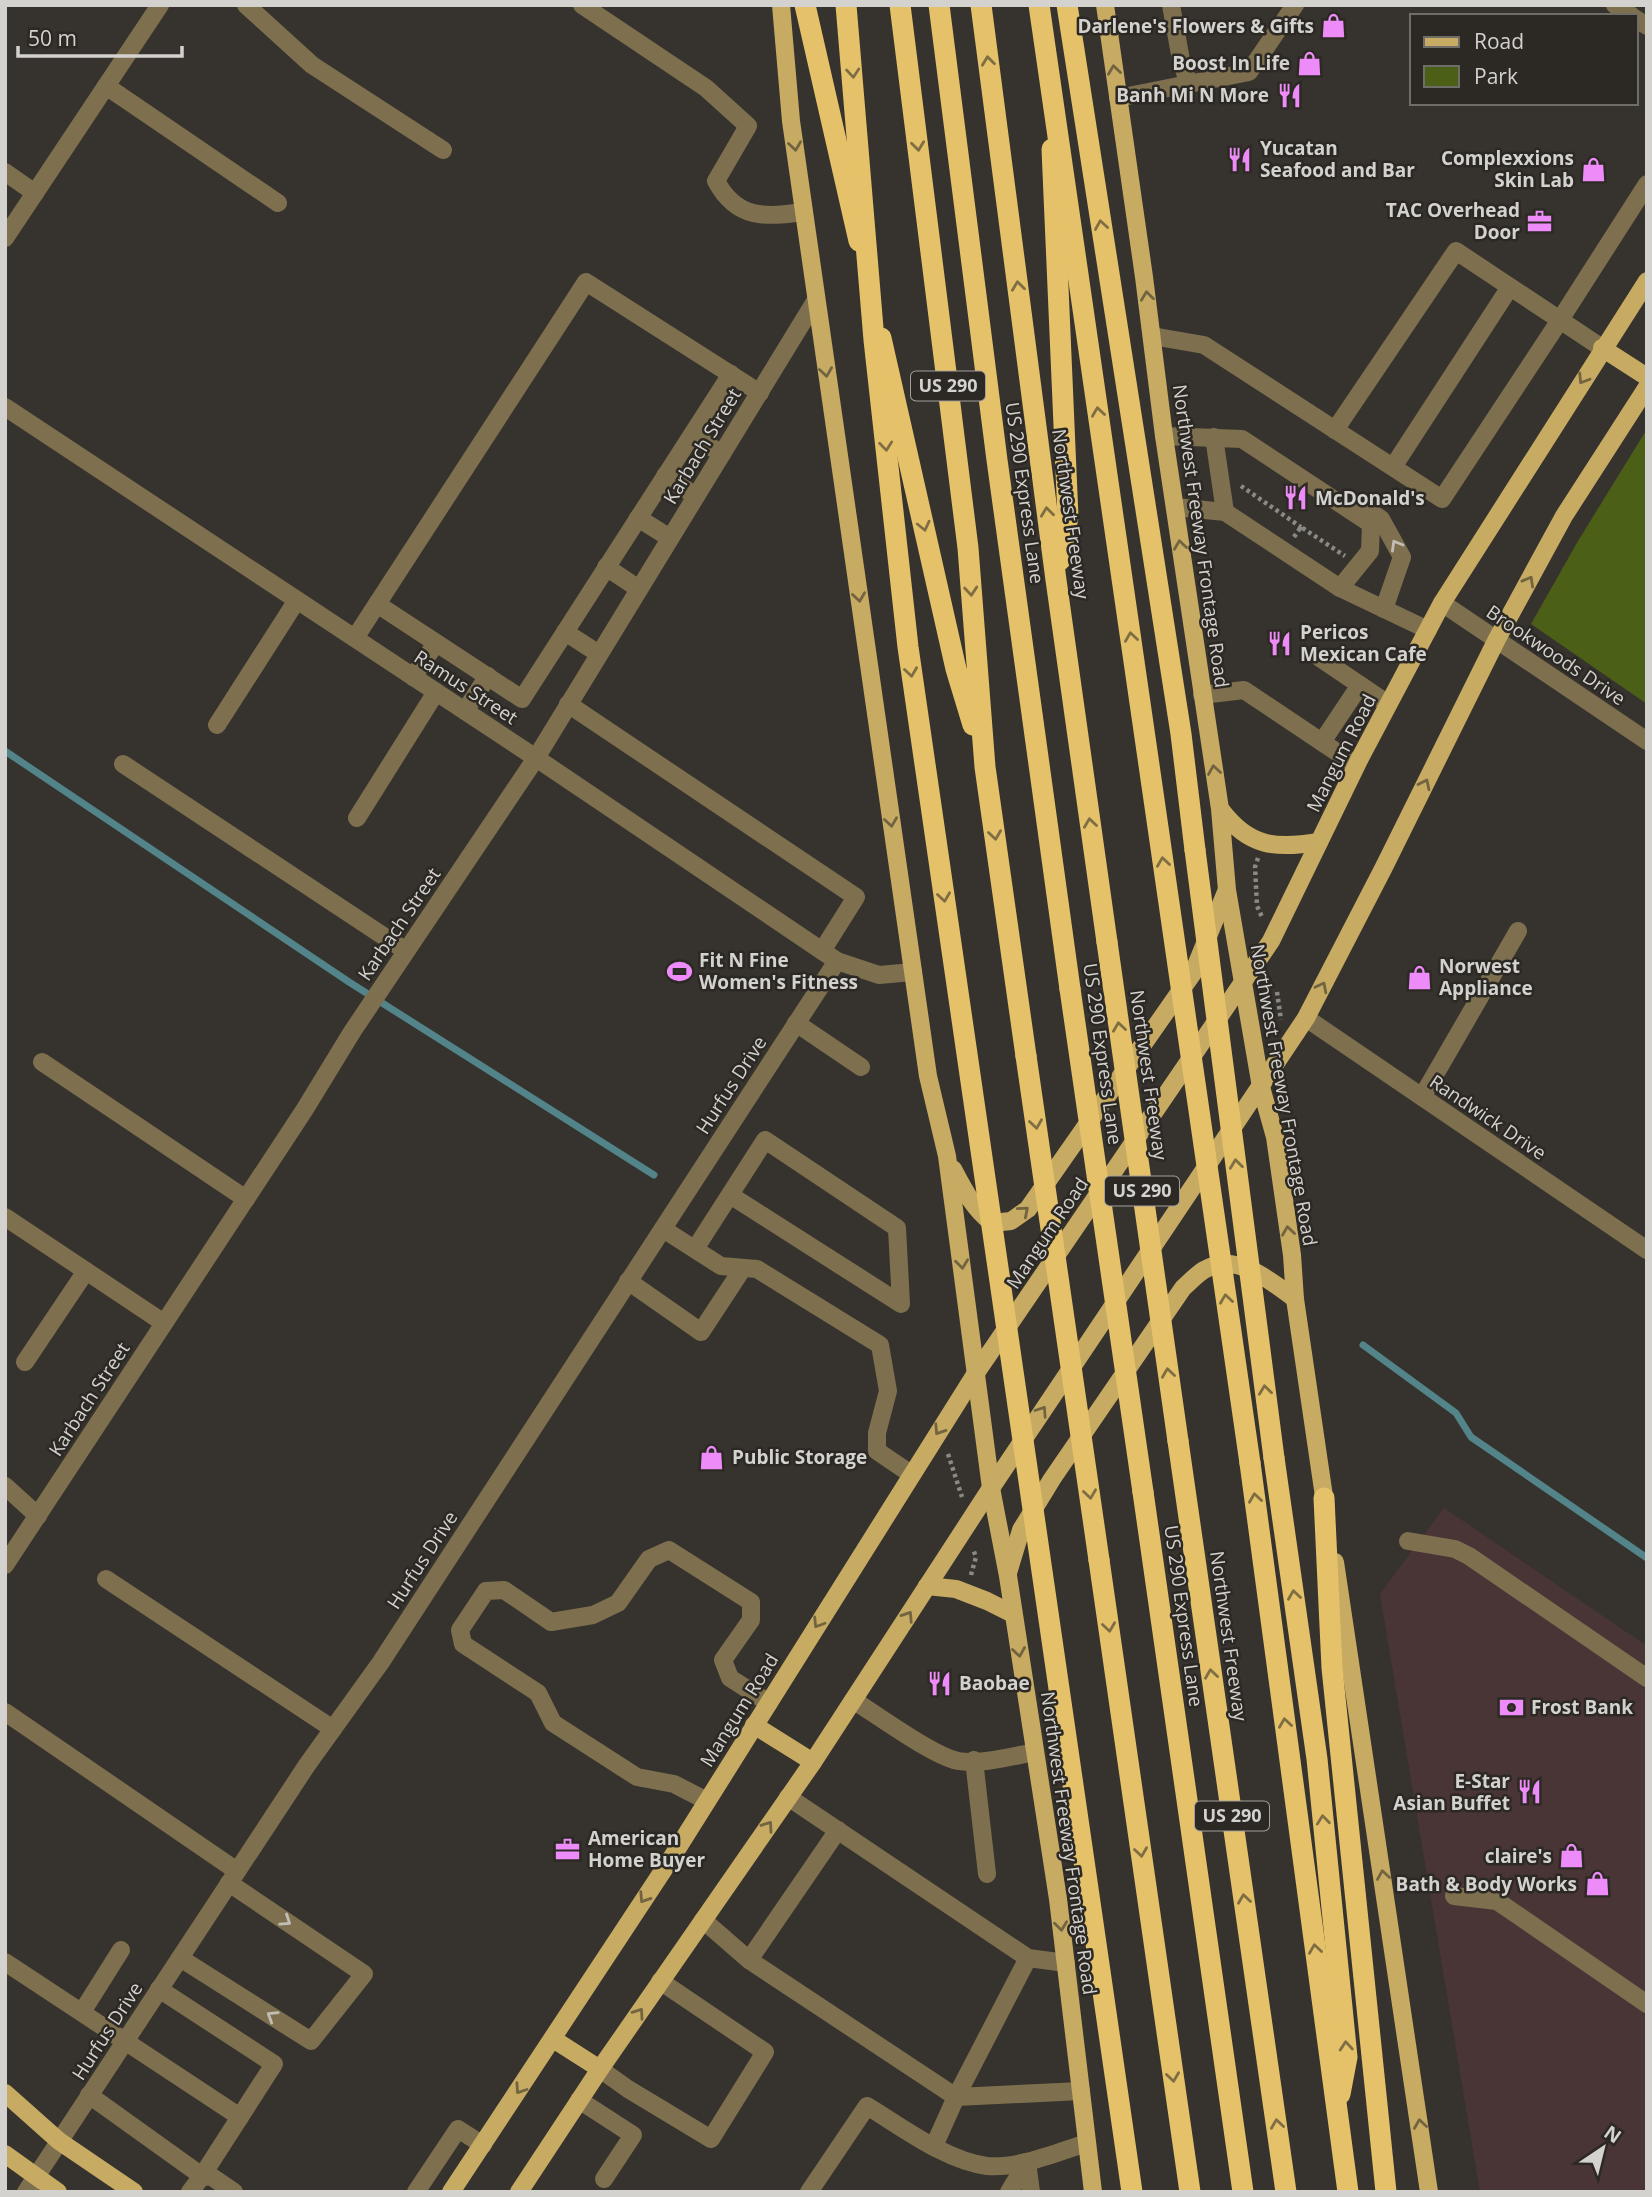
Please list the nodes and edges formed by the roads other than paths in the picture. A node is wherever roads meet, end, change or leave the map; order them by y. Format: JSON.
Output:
{"nodes":[{"id":1,"x":160,"y":5,"type":"edge"},
{"id":2,"x":246,"y":5,"type":"edge"},
{"id":3,"x":582,"y":5,"type":"edge"},
{"id":4,"x":781,"y":5,"type":"edge"},
{"id":5,"x":805,"y":5,"type":"edge"},
{"id":6,"x":846,"y":5,"type":"edge"},
{"id":7,"x":900,"y":5,"type":"edge"},
{"id":8,"x":939,"y":5,"type":"edge"},
{"id":9,"x":981,"y":5,"type":"edge"},
{"id":10,"x":1039,"y":5,"type":"edge"},
{"id":11,"x":1046,"y":5,"type":"edge"},
{"id":12,"x":1067,"y":5,"type":"edge"},
{"id":13,"x":1105,"y":5,"type":"edge"},
{"id":14,"x":1171,"y":5,"type":"edge"},
{"id":15,"x":1295,"y":5,"type":"edge"},
{"id":16,"x":1189,"y":85,"type":"junction"},
{"id":17,"x":106,"y":86,"type":"junction"},
{"id":18,"x":1118,"y":98,"type":"junction"},
{"id":19,"x":443,"y":150,"type":"dead end"},
{"id":20,"x":5,"y":172,"type":"edge"},
{"id":21,"x":1647,"y":184,"type":"edge"},
{"id":22,"x":35,"y":193,"type":"junction"},
{"id":23,"x":278,"y":202,"type":"dead end"},
{"id":24,"x":804,"y":212,"type":"junction"},
{"id":25,"x":5,"y":238,"type":"edge"},
{"id":26,"x":1647,"y":281,"type":"edge"},
{"id":27,"x":1510,"y":287,"type":"junction"},
{"id":28,"x":816,"y":300,"type":"junction"},
{"id":29,"x":1560,"y":320,"type":"junction"},
{"id":30,"x":1152,"y":336,"type":"junction"},
{"id":31,"x":1602,"y":348,"type":"junction"},
{"id":32,"x":731,"y":374,"type":"junction"},
{"id":33,"x":1647,"y":377,"type":"edge"},
{"id":34,"x":1647,"y":387,"type":"edge"},
{"id":35,"x":760,"y":393,"type":"junction"},
{"id":36,"x":5,"y":407,"type":"edge"},
{"id":37,"x":1335,"y":430,"type":"junction"},
{"id":38,"x":692,"y":435,"type":"junction"},
{"id":39,"x":1164,"y":436,"type":"junction"},
{"id":40,"x":1214,"y":437,"type":"junction"},
{"id":41,"x":722,"y":454,"type":"junction"},
{"id":42,"x":1392,"y":467,"type":"junction"},
{"id":43,"x":665,"y":476,"type":"junction"},
{"id":44,"x":696,"y":496,"type":"junction"},
{"id":45,"x":1175,"y":507,"type":"junction"},
{"id":46,"x":1225,"y":512,"type":"junction"},
{"id":47,"x":638,"y":518,"type":"junction"},
{"id":48,"x":670,"y":538,"type":"junction"},
{"id":49,"x":606,"y":567,"type":"junction"},
{"id":50,"x":1056,"y":580,"type":"junction"},
{"id":51,"x":1340,"y":588,"type":"junction"},
{"id":52,"x":639,"y":589,"type":"junction"},
{"id":53,"x":297,"y":600,"type":"junction"},
{"id":54,"x":1442,"y":603,"type":"junction"},
{"id":55,"x":377,"y":604,"type":"junction"},
{"id":56,"x":1384,"y":609,"type":"junction"},
{"id":57,"x":1428,"y":630,"type":"junction"},
{"id":58,"x":565,"y":632,"type":"junction"},
{"id":59,"x":355,"y":638,"type":"junction"},
{"id":60,"x":1497,"y":639,"type":"junction"},
{"id":61,"x":436,"y":643,"type":"junction"},
{"id":62,"x":599,"y":654,"type":"junction"},
{"id":63,"x":1320,"y":658,"type":"dead end"},
{"id":64,"x":413,"y":677,"type":"junction"},
{"id":65,"x":488,"y":677,"type":"junction"},
{"id":66,"x":1360,"y":685,"type":"junction"},
{"id":67,"x":436,"y":692,"type":"junction"},
{"id":68,"x":1202,"y":695,"type":"junction"},
{"id":69,"x":1388,"y":704,"type":"junction"},
{"id":70,"x":568,"y":705,"type":"junction"},
{"id":71,"x":466,"y":711,"type":"junction"},
{"id":72,"x":217,"y":725,"type":"dead end"},
{"id":73,"x":1647,"y":741,"type":"edge"},
{"id":74,"x":1322,"y":742,"type":"junction"},
{"id":75,"x":536,"y":758,"type":"junction"},
{"id":76,"x":123,"y":764,"type":"dead end"},
{"id":77,"x":1356,"y":765,"type":"junction"},
{"id":78,"x":985,"y":767,"type":"junction"},
{"id":79,"x":1220,"y":809,"type":"junction"},
{"id":80,"x":357,"y":818,"type":"dead end"},
{"id":81,"x":1319,"y":842,"type":"junction"},
{"id":82,"x":1227,"y":890,"type":"junction"},
{"id":83,"x":1518,"y":931,"type":"dead end"},
{"id":84,"x":406,"y":951,"type":"junction"},
{"id":85,"x":830,"y":956,"type":"junction"},
{"id":86,"x":913,"y":972,"type":"junction"},
{"id":87,"x":1242,"y":984,"type":"junction"},
{"id":88,"x":1306,"y":1017,"type":"junction"},
{"id":89,"x":796,"y":1023,"type":"junction"},
{"id":90,"x":42,"y":1062,"type":"dead end"},
{"id":91,"x":861,"y":1067,"type":"dead end"},
{"id":92,"x":1261,"y":1087,"type":"junction"},
{"id":93,"x":1422,"y":1097,"type":"junction"},
{"id":94,"x":947,"y":1156,"type":"junction"},
{"id":95,"x":730,"y":1195,"type":"junction"},
{"id":96,"x":246,"y":1199,"type":"junction"},
{"id":97,"x":5,"y":1217,"type":"edge"},
{"id":98,"x":663,"y":1228,"type":"junction"},
{"id":99,"x":695,"y":1249,"type":"junction"},
{"id":100,"x":1647,"y":1250,"type":"edge"},
{"id":101,"x":743,"y":1268,"type":"junction"},
{"id":102,"x":86,"y":1271,"type":"junction"},
{"id":103,"x":628,"y":1281,"type":"junction"},
{"id":104,"x":1295,"y":1299,"type":"junction"},
{"id":105,"x":164,"y":1323,"type":"junction"},
{"id":106,"x":25,"y":1362,"type":"dead end"},
{"id":107,"x":976,"y":1373,"type":"junction"},
{"id":108,"x":911,"y":1474,"type":"junction"},
{"id":109,"x":5,"y":1486,"type":"edge"},
{"id":110,"x":991,"y":1488,"type":"junction"},
{"id":111,"x":1324,"y":1498,"type":"junction"},
{"id":112,"x":38,"y":1516,"type":"junction"},
{"id":113,"x":1408,"y":1541,"type":"dead end"},
{"id":114,"x":5,"y":1565,"type":"edge"},
{"id":115,"x":1007,"y":1576,"type":"junction"},
{"id":116,"x":106,"y":1579,"type":"dead end"},
{"id":117,"x":927,"y":1586,"type":"junction"},
{"id":118,"x":1013,"y":1614,"type":"junction"},
{"id":119,"x":1647,"y":1678,"type":"edge"},
{"id":120,"x":853,"y":1700,"type":"junction"},
{"id":121,"x":769,"y":1703,"type":"junction"},
{"id":122,"x":5,"y":1712,"type":"edge"},
{"id":123,"x":754,"y":1726,"type":"junction"},
{"id":124,"x":333,"y":1728,"type":"junction"},
{"id":125,"x":1035,"y":1752,"type":"junction"},
{"id":126,"x":974,"y":1760,"type":"junction"},
{"id":127,"x":813,"y":1762,"type":"junction"},
{"id":128,"x":788,"y":1797,"type":"junction"},
{"id":129,"x":707,"y":1801,"type":"junction"},
{"id":130,"x":838,"y":1830,"type":"junction"},
{"id":131,"x":987,"y":1874,"type":"dead end"},
{"id":132,"x":233,"y":1877,"type":"junction"},
{"id":133,"x":1454,"y":1896,"type":"dead end"},
{"id":134,"x":703,"y":1920,"type":"junction"},
{"id":135,"x":121,"y":1950,"type":"dead end"},
{"id":136,"x":180,"y":1958,"type":"junction"},
{"id":137,"x":1028,"y":1958,"type":"junction"},
{"id":138,"x":749,"y":1961,"type":"junction"},
{"id":139,"x":5,"y":1962,"type":"edge"},
{"id":140,"x":1066,"y":1963,"type":"junction"},
{"id":141,"x":660,"y":1981,"type":"junction"},
{"id":142,"x":159,"y":1989,"type":"junction"},
{"id":143,"x":1647,"y":2004,"type":"edge"},
{"id":144,"x":82,"y":2012,"type":"junction"},
{"id":145,"x":553,"y":2039,"type":"junction"},
{"id":146,"x":126,"y":2040,"type":"junction"},
{"id":147,"x":600,"y":2069,"type":"junction"},
{"id":148,"x":1081,"y":2091,"type":"junction"},
{"id":149,"x":5,"y":2094,"type":"edge"},
{"id":150,"x":89,"y":2095,"type":"junction"},
{"id":151,"x":956,"y":2097,"type":"junction"},
{"id":152,"x":579,"y":2100,"type":"junction"},
{"id":153,"x":1337,"y":2114,"type":"junction"},
{"id":154,"x":240,"y":2117,"type":"junction"},
{"id":155,"x":60,"y":2141,"type":"junction"},
{"id":156,"x":1087,"y":2143,"type":"junction"},
{"id":157,"x":483,"y":2145,"type":"junction"},
{"id":158,"x":934,"y":2146,"type":"junction"},
{"id":159,"x":5,"y":2154,"type":"edge"},
{"id":160,"x":1027,"y":2162,"type":"junction"},
{"id":161,"x":202,"y":2176,"type":"junction"},
{"id":162,"x":604,"y":2179,"type":"dead end"},
{"id":163,"x":31,"y":2184,"type":"edge"},
{"id":164,"x":58,"y":2192,"type":"edge"},
{"id":165,"x":134,"y":2192,"type":"edge"},
{"id":166,"x":190,"y":2192,"type":"edge"},
{"id":167,"x":234,"y":2192,"type":"edge"},
{"id":168,"x":416,"y":2192,"type":"edge"},
{"id":169,"x":451,"y":2192,"type":"edge"},
{"id":170,"x":519,"y":2192,"type":"edge"},
{"id":171,"x":809,"y":2192,"type":"edge"},
{"id":172,"x":1009,"y":2192,"type":"edge"},
{"id":173,"x":1031,"y":2192,"type":"edge"},
{"id":174,"x":1093,"y":2192,"type":"edge"},
{"id":175,"x":1132,"y":2192,"type":"edge"},
{"id":176,"x":1190,"y":2192,"type":"edge"},
{"id":177,"x":1243,"y":2192,"type":"edge"},
{"id":178,"x":1286,"y":2192,"type":"edge"},
{"id":179,"x":1348,"y":2192,"type":"edge"},
{"id":180,"x":1386,"y":2192,"type":"edge"},
{"id":181,"x":1430,"y":2192,"type":"edge"}],
"edges":[{"from":1,"to":17,"type":"street"},
{"from":2,"to":19,"type":"street"},
{"from":3,"to":24,"type":"street"},
{"from":4,"to":24,"type":"main road","name":"Northwest Freeway Frontage Road","one_way":true},
{"from":5,"to":78,"type":"highway","one_way":true},
{"from":6,"to":175,"type":"highway","one_way":true,"bridge":true},
{"from":7,"to":78,"type":"highway","number":"US 290","one_way":true},
{"from":8,"to":177,"type":"highway","name":"US 290 Express Lane","bridge":true},
{"from":50,"to":9,"type":"highway","name":"Northwest Freeway","number":"US 290","one_way":true},
{"from":153,"to":10,"type":"highway","one_way":true,"bridge":true},
{"from":11,"to":50,"type":"highway"},
{"from":153,"to":12,"type":"highway","one_way":true,"bridge":true},
{"from":18,"to":13,"type":"main road","name":"Northwest Freeway Frontage Road","one_way":true},
{"from":14,"to":16,"type":"street"},
{"from":15,"to":16,"type":"street"},
{"from":16,"to":18,"type":"street"},
{"from":17,"to":22,"type":"street"},
{"from":17,"to":23,"type":"street"},
{"from":30,"to":18,"type":"main road","name":"Northwest Freeway Frontage Road","one_way":true},
{"from":20,"to":22,"type":"street"},
{"from":21,"to":29,"type":"street"},
{"from":22,"to":25,"type":"street"},
{"from":24,"to":28,"type":"main road","name":"Northwest Freeway Frontage Road"},
{"from":26,"to":31,"type":"main road","name":"Mangum Road"},
{"from":27,"to":29,"type":"street"},
{"from":27,"to":37,"type":"street"},
{"from":27,"to":42,"type":"street"},
{"from":28,"to":35,"type":"street","name":"Karbach Street"},
{"from":28,"to":86,"type":"main road","name":"Northwest Freeway Frontage Road","one_way":true},
{"from":29,"to":31,"type":"street"},
{"from":29,"to":42,"type":"street"},
{"from":30,"to":37,"type":"street"},
{"from":30,"to":39,"type":"main road","name":"Northwest Freeway Frontage Road"},
{"from":31,"to":33,"type":"main road"},
{"from":31,"to":54,"type":"main road","name":"Mangum Road","one_way":true},
{"from":32,"to":35,"type":"street"},
{"from":32,"to":38,"type":"street"},
{"from":32,"to":55,"type":"street"},
{"from":60,"to":34,"type":"main road","one_way":true},
{"from":35,"to":41,"type":"street","name":"Karbach Street"},
{"from":36,"to":53,"type":"street","name":"Ramus Street"},
{"from":37,"to":42,"type":"street"},
{"from":38,"to":41,"type":"street"},
{"from":38,"to":43,"type":"street"},
{"from":39,"to":40,"type":"street"},
{"from":39,"to":45,"type":"main road","name":"Northwest Freeway Frontage Road"},
{"from":40,"to":46,"type":"street"},
{"from":40,"to":51,"type":"street"},
{"from":56,"to":40,"type":"street","one_way":true},
{"from":41,"to":44,"type":"street","name":"Karbach Street"},
{"from":43,"to":44,"type":"street"},
{"from":43,"to":47,"type":"street"},
{"from":44,"to":48,"type":"street","name":"Karbach Street"},
{"from":45,"to":46,"type":"street"},
{"from":68,"to":45,"type":"main road","name":"Northwest Freeway Frontage Road","one_way":true},
{"from":46,"to":51,"type":"street"},
{"from":47,"to":48,"type":"street"},
{"from":47,"to":49,"type":"street"},
{"from":48,"to":52,"type":"street","name":"Karbach Street"},
{"from":49,"to":52,"type":"street"},
{"from":49,"to":58,"type":"street"},
{"from":178,"to":50,"type":"highway","name":"Northwest Freeway","number":"US 290","one_way":true,"bridge":true},
{"from":51,"to":56,"type":"street"},
{"from":52,"to":62,"type":"street","name":"Karbach Street"},
{"from":53,"to":59,"type":"street","name":"Ramus Street"},
{"from":53,"to":72,"type":"street"},
{"from":54,"to":57,"type":"main road","name":"Mangum Road"},
{"from":54,"to":60,"type":"street","name":"Brookwoods Drive"},
{"from":55,"to":59,"type":"street"},
{"from":55,"to":61,"type":"street"},
{"from":56,"to":57,"type":"street"},
{"from":57,"to":69,"type":"main road","name":"Mangum Road"},
{"from":58,"to":62,"type":"street"},
{"from":58,"to":65,"type":"street"},
{"from":59,"to":64,"type":"street","name":"Ramus Street"},
{"from":60,"to":73,"type":"street","name":"Brookwoods Drive"},
{"from":88,"to":60,"type":"main road","one_way":true},
{"from":61,"to":64,"type":"street"},
{"from":61,"to":65,"type":"street"},
{"from":62,"to":70,"type":"street","name":"Karbach Street"},
{"from":63,"to":66,"type":"street"},
{"from":64,"to":67,"type":"street","name":"Ramus Street"},
{"from":65,"to":71,"type":"street"},
{"from":66,"to":69,"type":"street"},
{"from":66,"to":74,"type":"street"},
{"from":67,"to":71,"type":"street","name":"Ramus Street"},
{"from":67,"to":80,"type":"street"},
{"from":68,"to":74,"type":"street"},
{"from":79,"to":68,"type":"main road","name":"Northwest Freeway Frontage Road","one_way":true},
{"from":69,"to":77,"type":"main road","name":"Mangum Road"},
{"from":70,"to":75,"type":"street","name":"Karbach Street"},
{"from":70,"to":85,"type":"street","name":"Hurfus Drive"},
{"from":71,"to":75,"type":"street","name":"Ramus Street"},
{"from":74,"to":77,"type":"street"},
{"from":75,"to":84,"type":"street","name":"Karbach Street"},
{"from":75,"to":85,"type":"street","name":"Ramus Street"},
{"from":76,"to":84,"type":"street"},
{"from":77,"to":81,"type":"main road","name":"Mangum Road"},
{"from":78,"to":176,"type":"highway","number":"US 290","one_way":true,"bridge":true},
{"from":79,"to":81,"type":"main road"},
{"from":79,"to":82,"type":"main road","name":"Northwest Freeway Frontage Road"},
{"from":81,"to":87,"type":"main road","name":"Mangum Road"},
{"from":82,"to":87,"type":"main road","name":"Northwest Freeway Frontage Road"},
{"from":94,"to":82,"type":"main road","one_way":true},
{"from":83,"to":93,"type":"street"},
{"from":84,"to":96,"type":"street","name":"Karbach Street"},
{"from":85,"to":86,"type":"street","name":"Ramus Street"},
{"from":85,"to":89,"type":"street","name":"Hurfus Drive"},
{"from":86,"to":94,"type":"main road","name":"Northwest Freeway Frontage Road"},
{"from":87,"to":92,"type":"main road","name":"Northwest Freeway Frontage Road"},
{"from":87,"to":107,"type":"main road","name":"Mangum Road"},
{"from":88,"to":92,"type":"main road"},
{"from":88,"to":93,"type":"street","name":"Randwick Drive"},
{"from":89,"to":91,"type":"street"},
{"from":89,"to":98,"type":"street","name":"Hurfus Drive"},
{"from":90,"to":96,"type":"street"},
{"from":104,"to":92,"type":"main road","name":"Northwest Freeway Frontage Road","one_way":true},
{"from":110,"to":92,"type":"main road","one_way":true},
{"from":93,"to":100,"type":"street","name":"Randwick Drive"},
{"from":94,"to":107,"type":"main road","name":"Northwest Freeway Frontage Road","one_way":true},
{"from":95,"to":95,"type":"street"},
{"from":95,"to":99,"type":"street"},
{"from":96,"to":105,"type":"street","name":"Karbach Street"},
{"from":97,"to":102,"type":"street"},
{"from":98,"to":99,"type":"street"},
{"from":98,"to":103,"type":"street","name":"Hurfus Drive"},
{"from":99,"to":101,"type":"street"},
{"from":101,"to":103,"type":"street"},
{"from":101,"to":108,"type":"street"},
{"from":102,"to":105,"type":"street"},
{"from":102,"to":106,"type":"street"},
{"from":103,"to":124,"type":"street","name":"Hurfus Drive"},
{"from":104,"to":111,"type":"main road","name":"Northwest Freeway Frontage Road"},
{"from":104,"to":115,"type":"main road"},
{"from":105,"to":112,"type":"street","name":"Karbach Street"},
{"from":107,"to":108,"type":"main road","name":"Mangum Road","one_way":true},
{"from":107,"to":110,"type":"main road","name":"Northwest Freeway Frontage Road"},
{"from":108,"to":121,"type":"main road","name":"Mangum Road","one_way":true},
{"from":109,"to":112,"type":"street"},
{"from":110,"to":115,"type":"main road","name":"Northwest Freeway Frontage Road"},
{"from":110,"to":117,"type":"main road"},
{"from":111,"to":180,"type":"highway"},
{"from":181,"to":111,"type":"main road","name":"Northwest Freeway Frontage Road","one_way":true},
{"from":112,"to":114,"type":"street","name":"Karbach Street"},
{"from":113,"to":119,"type":"street"},
{"from":115,"to":118,"type":"main road","name":"Northwest Freeway Frontage Road"},
{"from":116,"to":124,"type":"street"},
{"from":117,"to":118,"type":"main road"},
{"from":120,"to":117,"type":"main road","one_way":true},
{"from":118,"to":125,"type":"main road","name":"Northwest Freeway Frontage Road","one_way":true},
{"from":120,"to":126,"type":"street"},
{"from":120,"to":127,"type":"main road"},
{"from":121,"to":123,"type":"main road","name":"Mangum Road"},
{"from":121,"to":129,"type":"street"},
{"from":122,"to":132,"type":"street"},
{"from":123,"to":127,"type":"main road"},
{"from":123,"to":129,"type":"main road","name":"Mangum Road"},
{"from":124,"to":132,"type":"street","name":"Hurfus Drive"},
{"from":125,"to":126,"type":"street"},
{"from":125,"to":140,"type":"main road","name":"Northwest Freeway Frontage Road","one_way":true},
{"from":126,"to":131,"type":"street"},
{"from":127,"to":128,"type":"main road"},
{"from":128,"to":130,"type":"street"},
{"from":134,"to":128,"type":"main road","one_way":true},
{"from":129,"to":145,"type":"main road","name":"Mangum Road","one_way":true},
{"from":130,"to":137,"type":"street"},
{"from":130,"to":138,"type":"street"},
{"from":132,"to":136,"type":"street","name":"Hurfus Drive"},
{"from":132,"to":136,"type":"street","one_way":true},
{"from":133,"to":143,"type":"street"},
{"from":134,"to":138,"type":"street"},
{"from":134,"to":141,"type":"main road"},
{"from":135,"to":144,"type":"street"},
{"from":136,"to":142,"type":"street","name":"Hurfus Drive"},
{"from":137,"to":140,"type":"street"},
{"from":137,"to":151,"type":"street"},
{"from":138,"to":151,"type":"street"},
{"from":139,"to":144,"type":"street"},
{"from":140,"to":148,"type":"main road","name":"Northwest Freeway Frontage Road"},
{"from":147,"to":141,"type":"main road","one_way":true},
{"from":141,"to":147,"type":"street"},
{"from":142,"to":146,"type":"street","name":"Hurfus Drive"},
{"from":142,"to":154,"type":"street"},
{"from":144,"to":146,"type":"street"},
{"from":145,"to":147,"type":"main road"},
{"from":145,"to":157,"type":"main road","name":"Mangum Road","one_way":true},
{"from":146,"to":150,"type":"street","name":"Hurfus Drive"},
{"from":146,"to":154,"type":"street"},
{"from":147,"to":152,"type":"main road"},
{"from":148,"to":151,"type":"street"},
{"from":148,"to":156,"type":"main road","name":"Northwest Freeway Frontage Road"},
{"from":149,"to":155,"type":"main road"},
{"from":150,"to":155,"type":"street","name":"Hurfus Drive"},
{"from":150,"to":161,"type":"street"},
{"from":151,"to":158,"type":"street"},
{"from":152,"to":162,"type":"street"},
{"from":152,"to":170,"type":"main road"},
{"from":153,"to":179,"type":"highway"},
{"from":154,"to":161,"type":"street"},
{"from":155,"to":163,"type":"street","name":"Hurfus Drive"},
{"from":155,"to":165,"type":"main road"},
{"from":156,"to":160,"type":"street"},
{"from":156,"to":174,"type":"main road","name":"Northwest Freeway Frontage Road"},
{"from":157,"to":168,"type":"street"},
{"from":157,"to":169,"type":"main road","name":"Mangum Road"},
{"from":158,"to":160,"type":"street"},
{"from":158,"to":171,"type":"street"},
{"from":159,"to":163,"type":"main road"},
{"from":160,"to":172,"type":"street"},
{"from":160,"to":173,"type":"street"},
{"from":161,"to":166,"type":"street"},
{"from":161,"to":167,"type":"street"},
{"from":163,"to":164,"type":"main road"}]}
